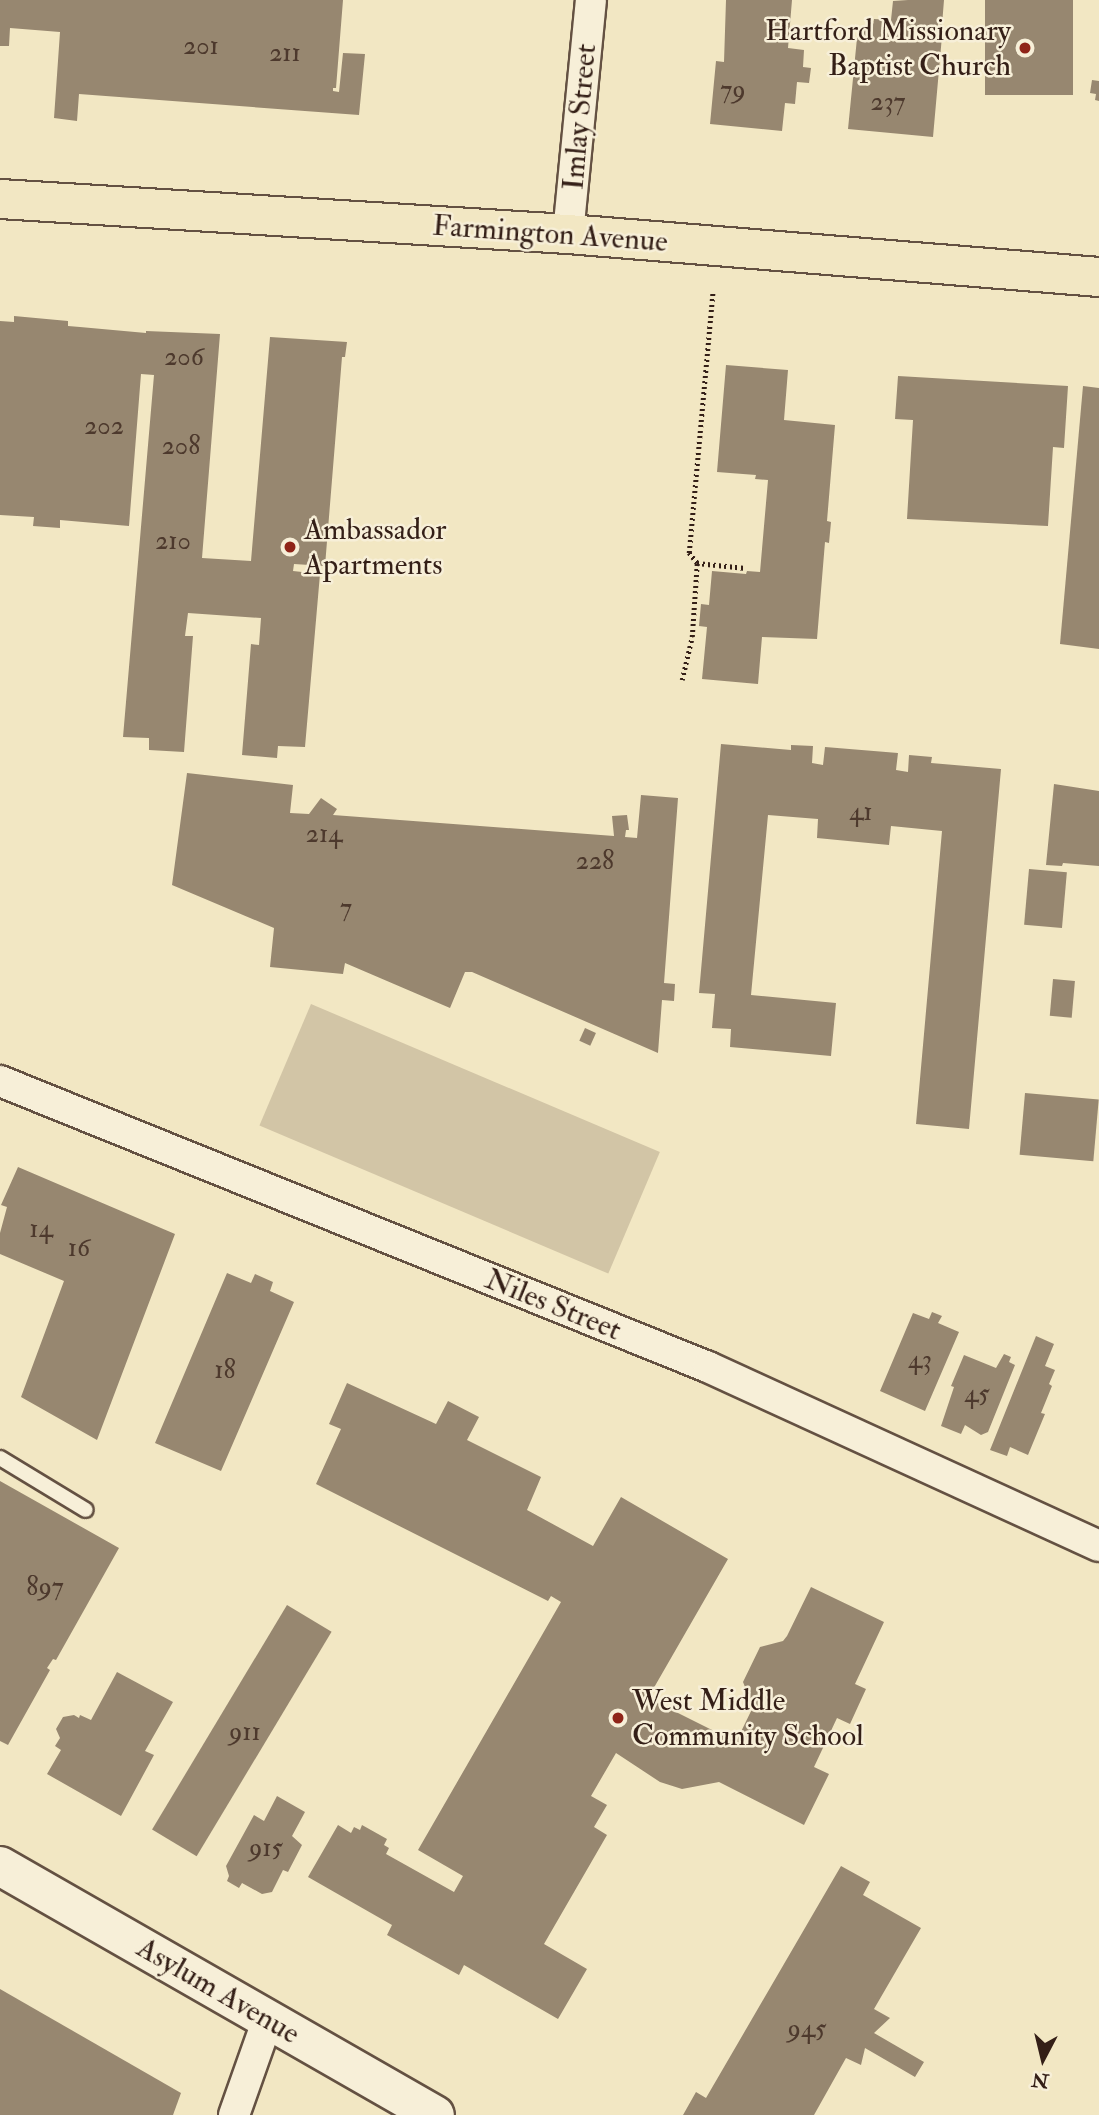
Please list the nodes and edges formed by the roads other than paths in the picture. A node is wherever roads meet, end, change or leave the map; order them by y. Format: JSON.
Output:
{"nodes":[{"id":1,"x":591,"y":0,"type":"edge"},
{"id":2,"x":0,"y":199,"type":"edge"},
{"id":3,"x":568,"y":234,"type":"junction"},
{"id":4,"x":1099,"y":277,"type":"edge"},
{"id":5,"x":0,"y":1081,"type":"edge"},
{"id":6,"x":0,"y":1458,"type":"edge"},
{"id":7,"x":86,"y":1510,"type":"dead end"},
{"id":8,"x":1099,"y":1546,"type":"edge"},
{"id":9,"x":0,"y":1866,"type":"edge"},
{"id":10,"x":268,"y":2019,"type":"junction"},
{"id":11,"x":234,"y":2115,"type":"edge"},
{"id":12,"x":435,"y":2115,"type":"edge"}],
"edges":[{"from":1,"to":3,"type":"street","name":"Imlay Street"},
{"from":2,"to":3,"type":"main road","name":"Farmington Avenue"},
{"from":3,"to":4,"type":"main road","name":"Farmington Avenue"},
{"from":5,"to":8,"type":"street","name":"Niles Street"},
{"from":6,"to":7,"type":"lane"},
{"from":9,"to":10,"type":"main road","name":"Asylum Avenue"},
{"from":10,"to":11,"type":"street"},
{"from":10,"to":12,"type":"main road","name":"Asylum Avenue"}]}
